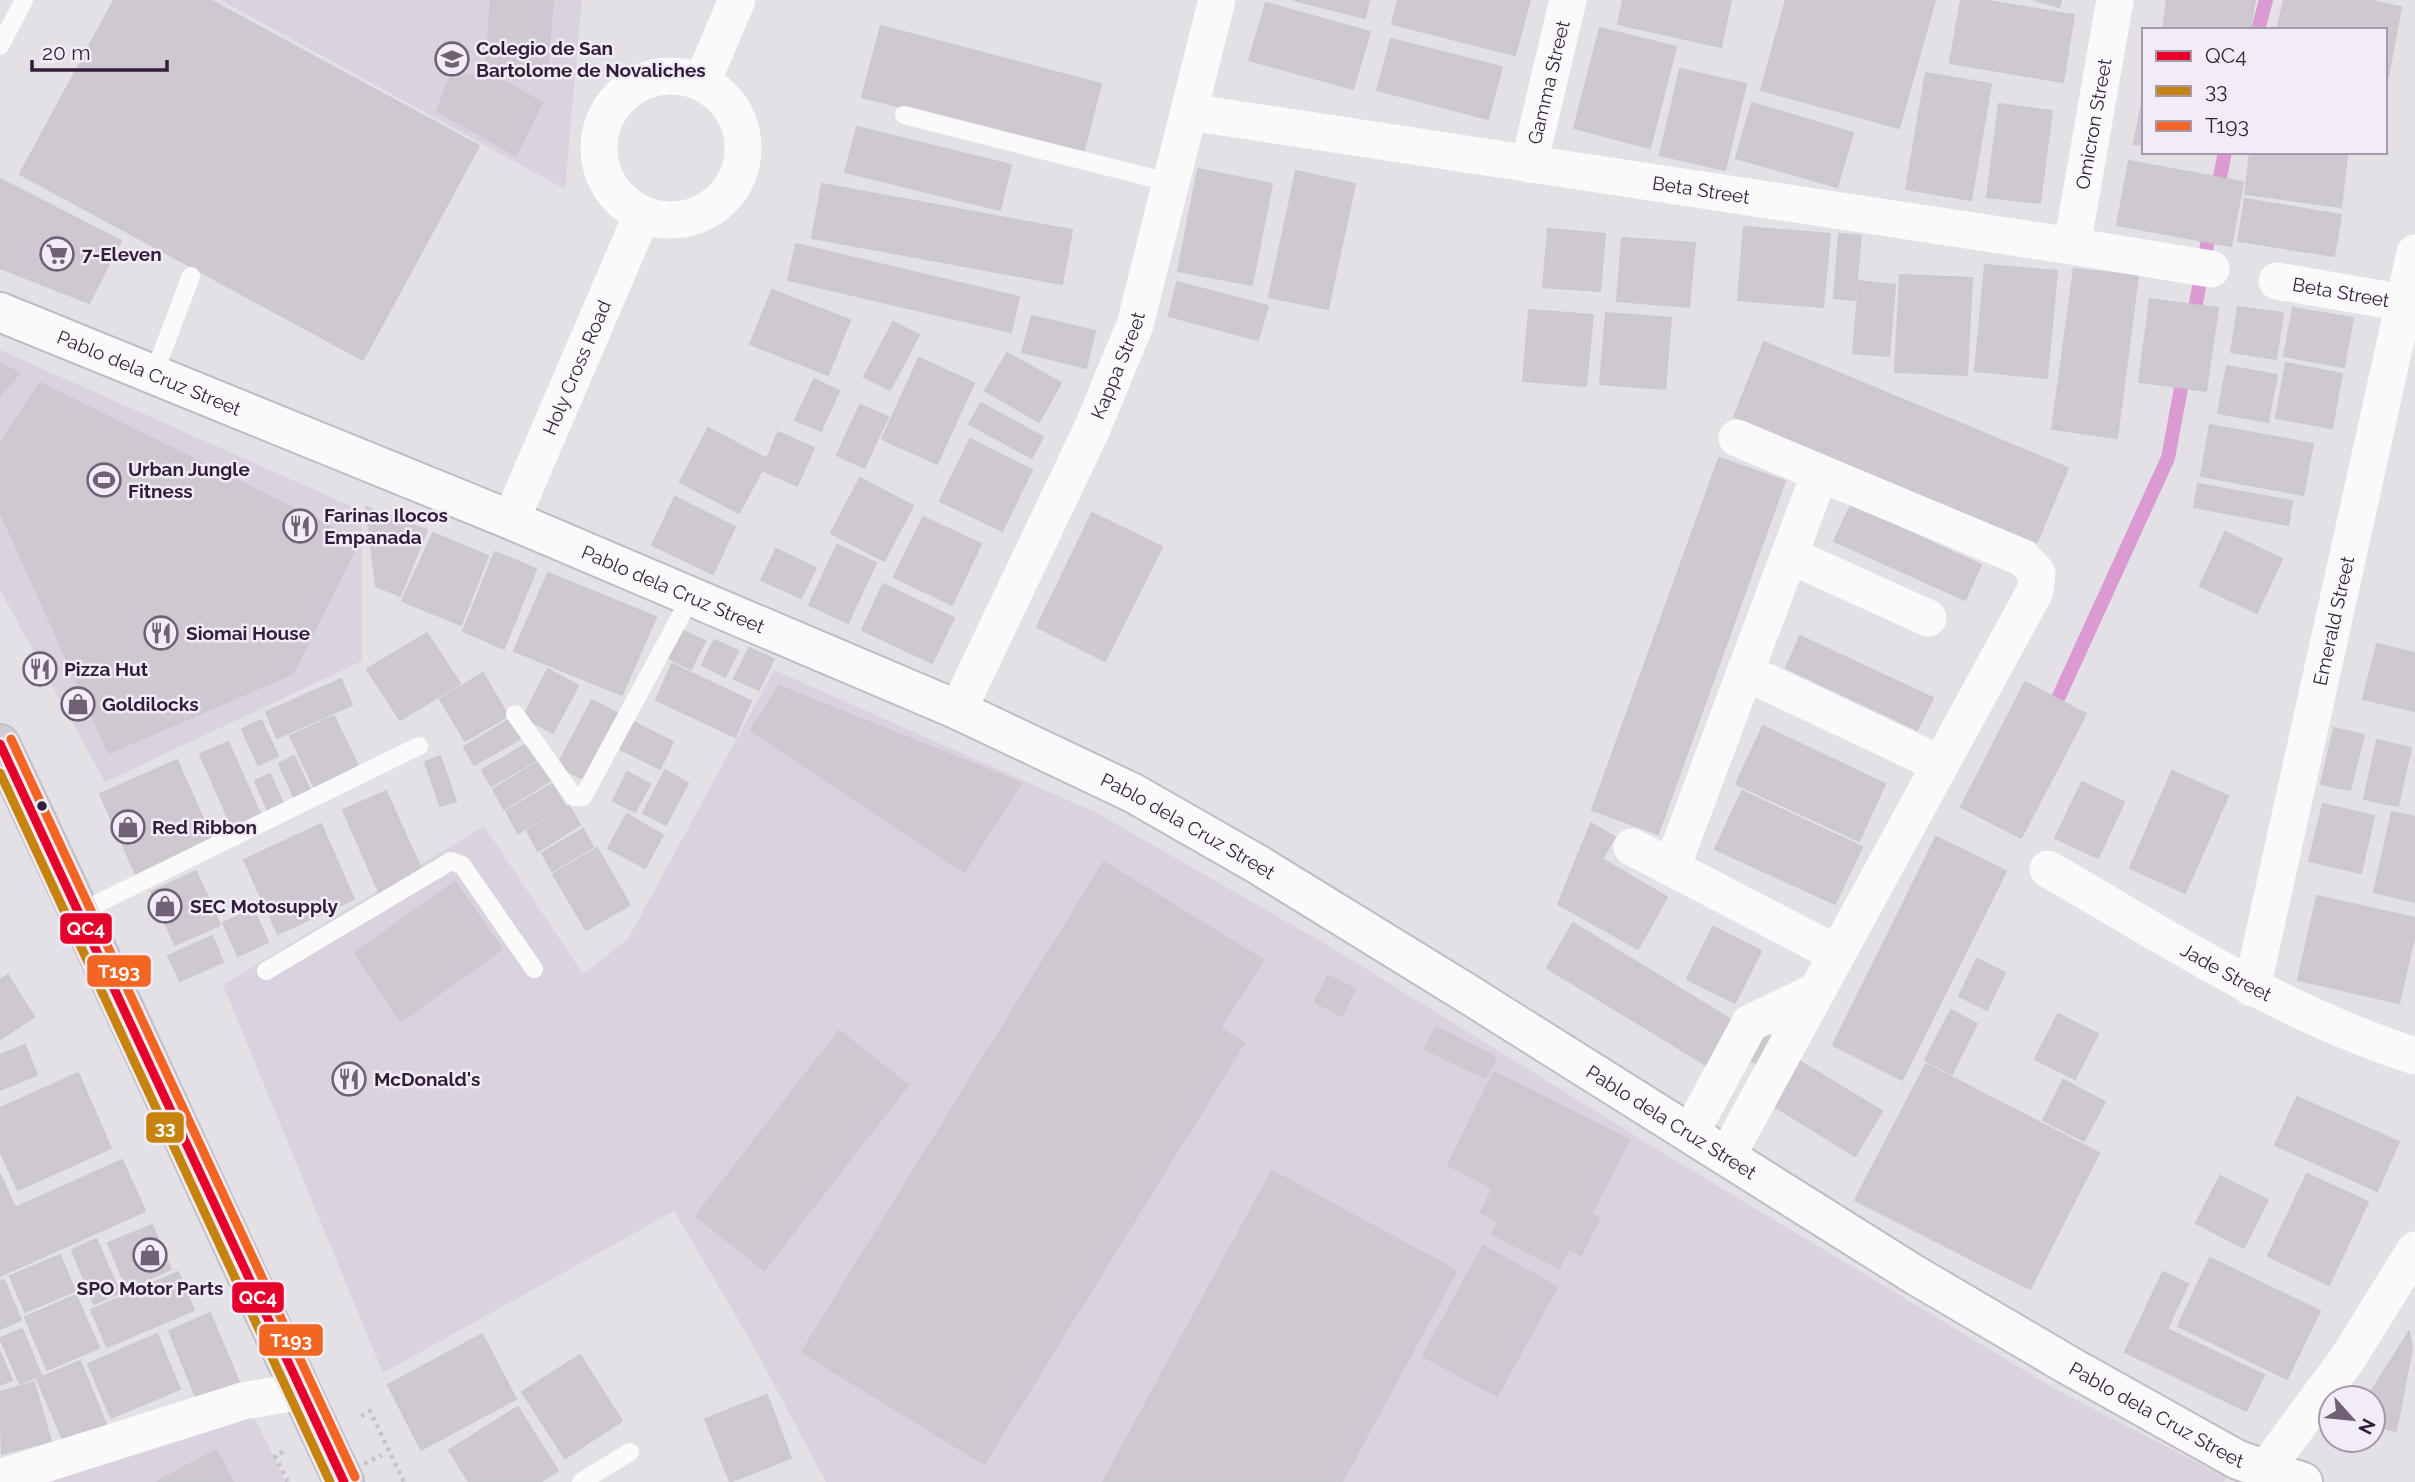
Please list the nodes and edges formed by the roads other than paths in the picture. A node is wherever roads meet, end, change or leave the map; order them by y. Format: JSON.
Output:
{"nodes":[{"id":1,"x":24,"y":0,"type":"edge"},
{"id":2,"x":737,"y":0,"type":"edge"},
{"id":3,"x":1217,"y":0,"type":"edge"},
{"id":4,"x":1567,"y":0,"type":"edge"},
{"id":5,"x":2115,"y":0,"type":"edge"},
{"id":6,"x":0,"y":46,"type":"edge"},
{"id":7,"x":702,"y":82,"type":"junction"},
{"id":8,"x":1189,"y":112,"type":"junction"},
{"id":9,"x":904,"y":115,"type":"dead end"},
{"id":10,"x":1529,"y":164,"type":"junction"},
{"id":11,"x":1172,"y":183,"type":"junction"},
{"id":12,"x":642,"y":215,"type":"junction"},
{"id":13,"x":2072,"y":246,"type":"junction"},
{"id":14,"x":2415,"y":253,"type":"edge"},
{"id":15,"x":2211,"y":269,"type":"dead end"},
{"id":16,"x":191,"y":276,"type":"dead end"},
{"id":17,"x":2277,"y":281,"type":"dead end"},
{"id":18,"x":2404,"y":303,"type":"junction"},
{"id":19,"x":0,"y":312,"type":"edge"},
{"id":20,"x":154,"y":374,"type":"junction"},
{"id":21,"x":1737,"y":438,"type":"dead end"},
{"id":22,"x":1820,"y":473,"type":"junction"},
{"id":23,"x":511,"y":520,"type":"junction"},
{"id":24,"x":1789,"y":555,"type":"junction"},
{"id":25,"x":691,"y":597,"type":"junction"},
{"id":26,"x":1928,"y":618,"type":"dead end"},
{"id":27,"x":1745,"y":672,"type":"junction"},
{"id":28,"x":958,"y":710,"type":"junction"},
{"id":29,"x":515,"y":714,"type":"dead end"},
{"id":30,"x":0,"y":744,"type":"edge"},
{"id":31,"x":419,"y":746,"type":"dead end"},
{"id":32,"x":1940,"y":764,"type":"junction"},
{"id":33,"x":1632,"y":847,"type":"dead end"},
{"id":34,"x":1672,"y":867,"type":"junction"},
{"id":35,"x":2048,"y":869,"type":"dead end"},
{"id":36,"x":80,"y":912,"type":"junction"},
{"id":37,"x":1837,"y":954,"type":"junction"},
{"id":38,"x":534,"y":969,"type":"dead end"},
{"id":39,"x":265,"y":971,"type":"dead end"},
{"id":40,"x":2252,"y":988,"type":"junction"},
{"id":41,"x":1817,"y":991,"type":"junction"},
{"id":42,"x":2415,"y":1056,"type":"edge"},
{"id":43,"x":1690,"y":1133,"type":"junction"},
{"id":44,"x":1727,"y":1157,"type":"junction"},
{"id":45,"x":2415,"y":1250,"type":"edge"},
{"id":46,"x":302,"y":1391,"type":"junction"},
{"id":47,"x":630,"y":1452,"type":"dead end"},
{"id":48,"x":2260,"y":1476,"type":"edge"},
{"id":49,"x":0,"y":1478,"type":"edge"},
{"id":50,"x":344,"y":1482,"type":"edge"},
{"id":51,"x":581,"y":1482,"type":"edge"},
{"id":52,"x":2304,"y":1482,"type":"edge"}],
"edges":[{"from":1,"to":6,"type":"lane"},
{"from":2,"to":7,"type":"street"},
{"from":3,"to":8,"type":"street","name":"Kappa Street"},
{"from":4,"to":10,"type":"street","name":"Gamma Street"},
{"from":5,"to":13,"type":"street","name":"Omicron Street"},
{"from":7,"to":12,"type":"street"},
{"from":7,"to":12,"type":"street"},
{"from":8,"to":10,"type":"street","name":"Beta Street"},
{"from":8,"to":11,"type":"street","name":"Kappa Street"},
{"from":9,"to":11,"type":"lane"},
{"from":10,"to":13,"type":"street","name":"Beta Street"},
{"from":11,"to":28,"type":"street","name":"Kappa Street"},
{"from":12,"to":23,"type":"street","name":"Holy Cross Road"},
{"from":13,"to":15,"type":"street","name":"Beta Street"},
{"from":14,"to":18,"type":"street","name":"Emerald Street"},
{"from":16,"to":20,"type":"lane"},
{"from":17,"to":18,"type":"street","name":"Beta Street"},
{"from":18,"to":40,"type":"street","name":"Emerald Street"},
{"from":19,"to":20,"type":"street","name":"Pablo dela Cruz Street"},
{"from":20,"to":23,"type":"street","name":"Pablo dela Cruz Street"},
{"from":21,"to":22,"type":"street"},
{"from":22,"to":24,"type":"street"},
{"from":22,"to":32,"type":"street"},
{"from":23,"to":25,"type":"street","name":"Pablo dela Cruz Street"},
{"from":24,"to":26,"type":"street"},
{"from":24,"to":27,"type":"street"},
{"from":25,"to":28,"type":"street","name":"Pablo dela Cruz Street"},
{"from":25,"to":29,"type":"lane"},
{"from":27,"to":32,"type":"street"},
{"from":27,"to":34,"type":"street"},
{"from":28,"to":43,"type":"street","name":"Pablo dela Cruz Street"},
{"from":30,"to":36,"type":"main road"},
{"from":31,"to":36,"type":"lane"},
{"from":32,"to":37,"type":"street"},
{"from":33,"to":34,"type":"street"},
{"from":34,"to":37,"type":"street"},
{"from":35,"to":40,"type":"street","name":"Jade Street"},
{"from":36,"to":46,"type":"main road"},
{"from":37,"to":41,"type":"street"},
{"from":38,"to":39,"type":"lane"},
{"from":40,"to":42,"type":"street","name":"Jade Street"},
{"from":41,"to":43,"type":"street"},
{"from":41,"to":44,"type":"street"},
{"from":43,"to":44,"type":"street","name":"Pablo dela Cruz Street"},
{"from":44,"to":48,"type":"street","name":"Pablo dela Cruz Street"},
{"from":45,"to":48,"type":"street"},
{"from":46,"to":49,"type":"street"},
{"from":46,"to":50,"type":"main road"},
{"from":47,"to":51,"type":"lane"},
{"from":48,"to":52,"type":"street","name":"Pablo dela Cruz Street"}]}
